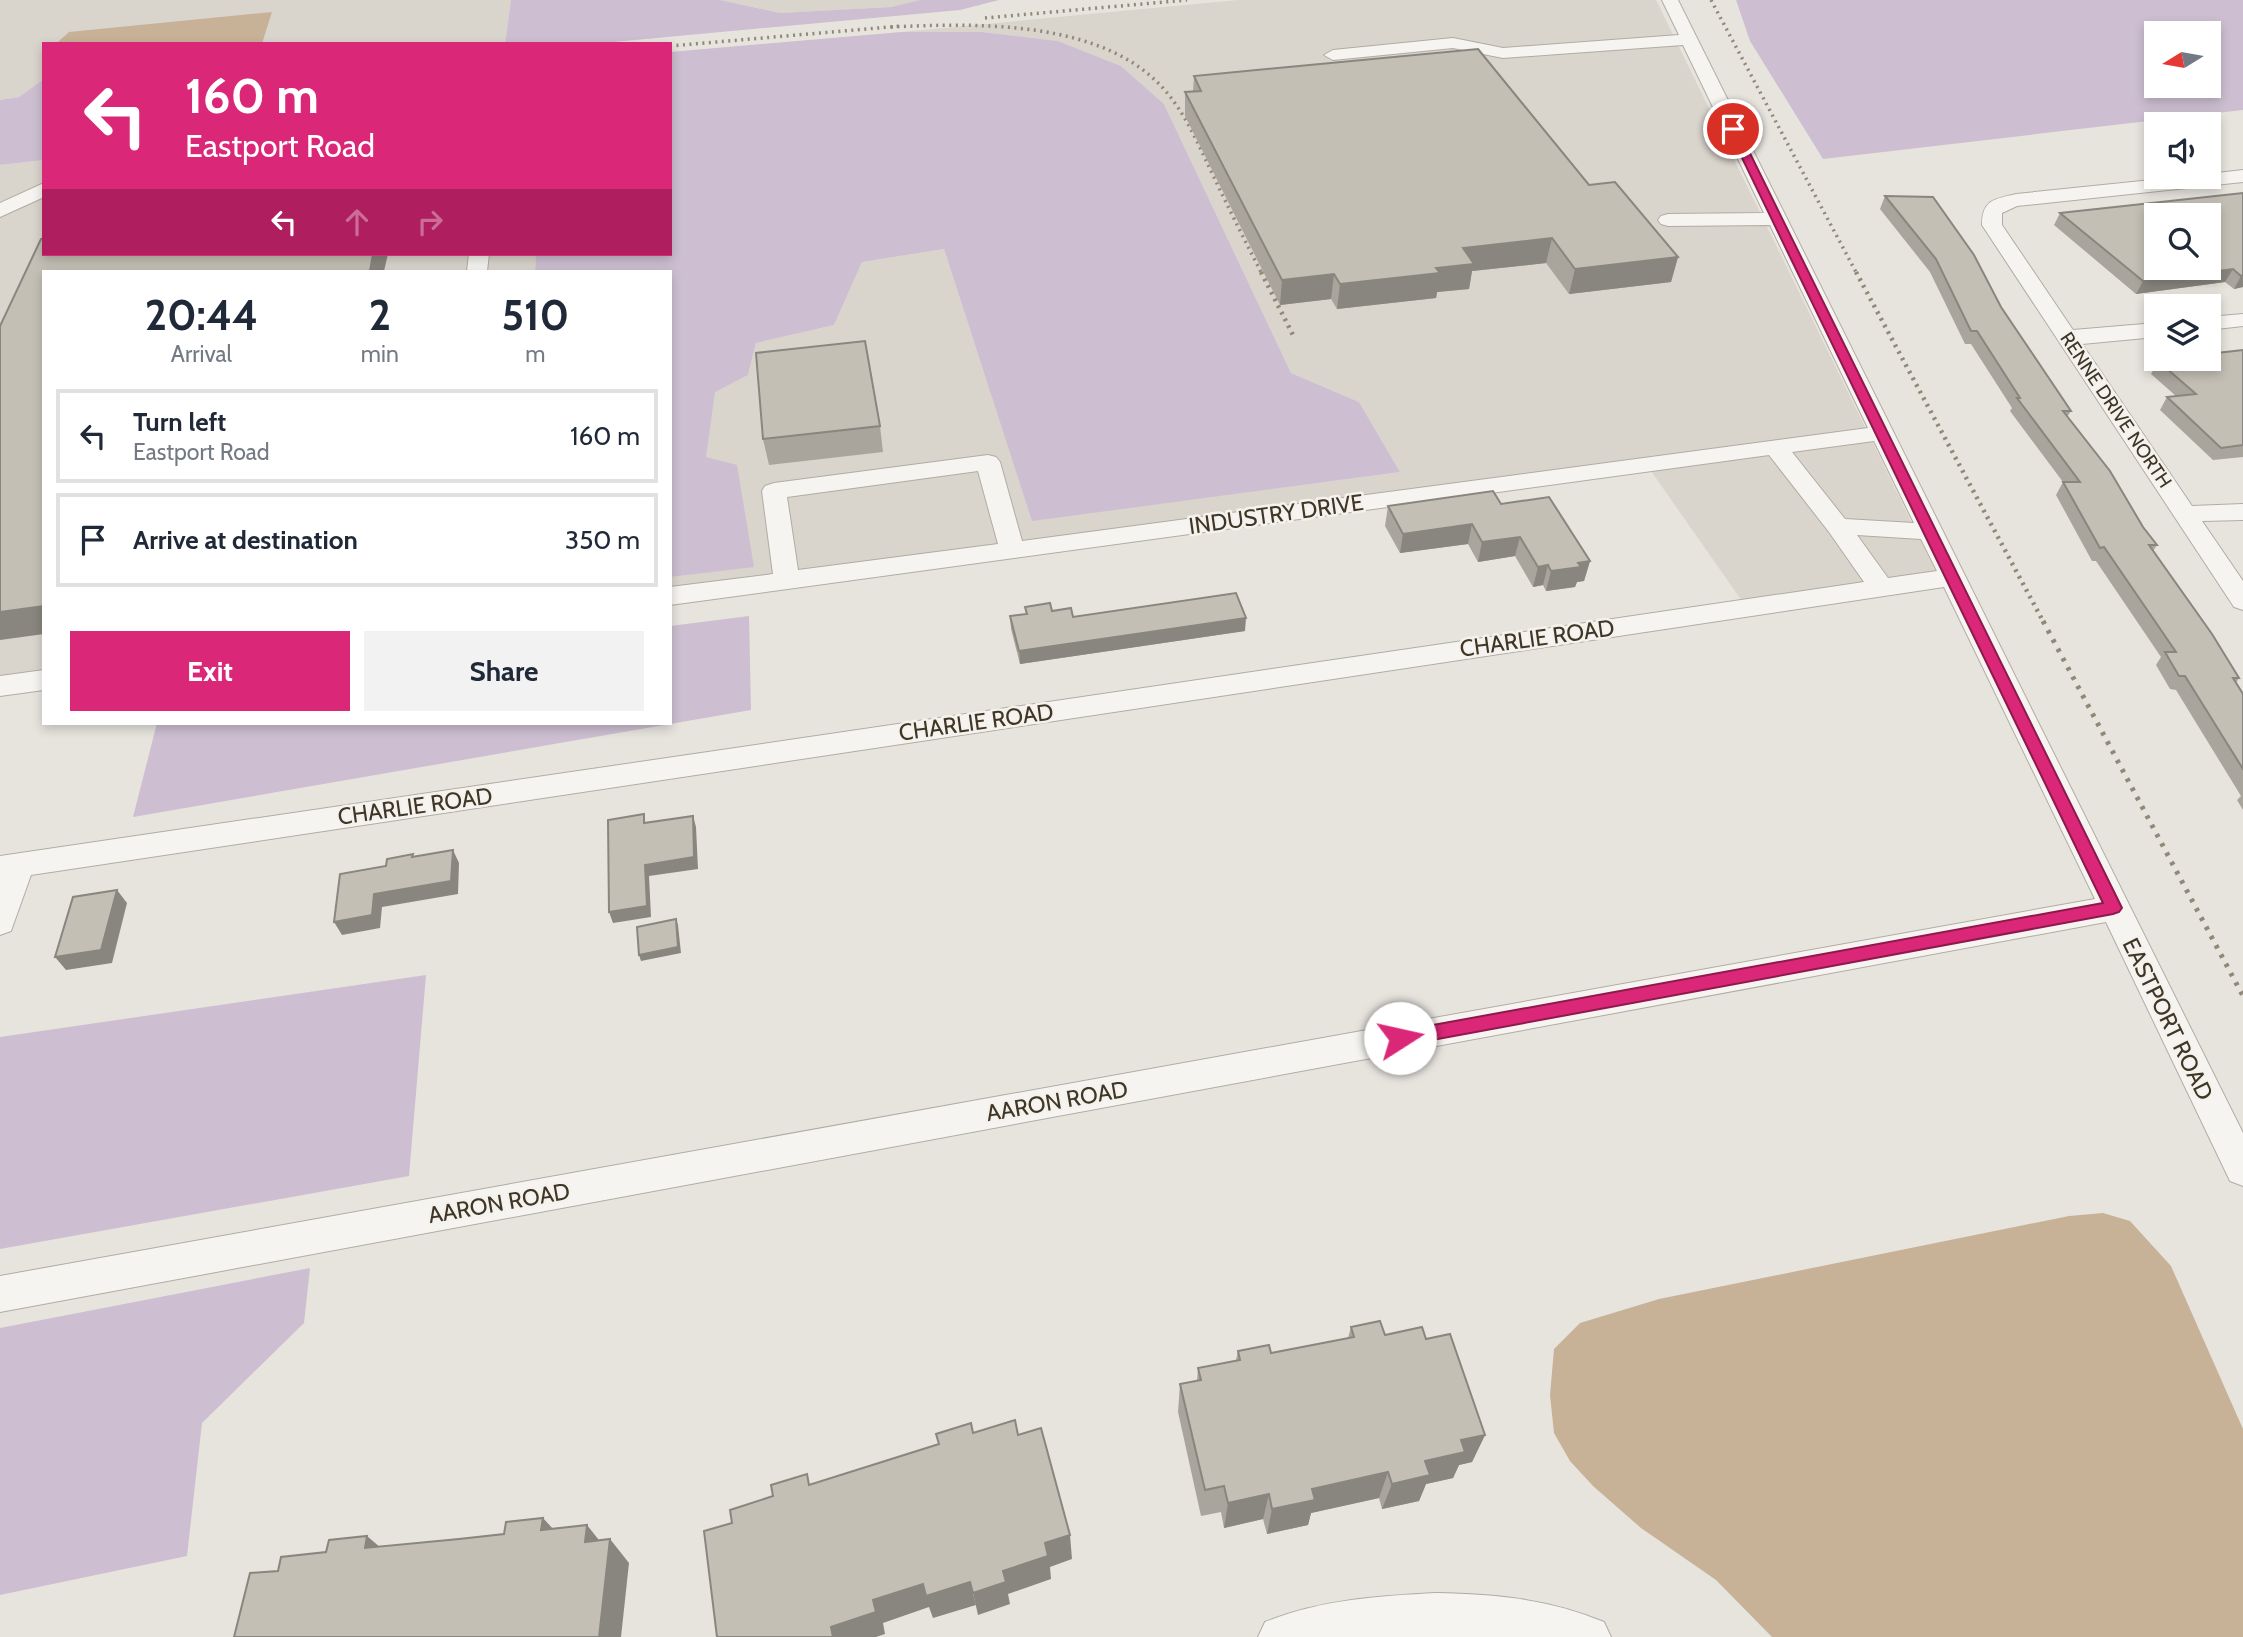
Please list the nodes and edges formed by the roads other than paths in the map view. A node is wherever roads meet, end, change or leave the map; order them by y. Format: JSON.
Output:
{"nodes":[{"id":1,"x":1670,"y":0,"type":"edge"},
{"id":2,"x":1689,"y":39,"type":"junction"},
{"id":3,"x":1333,"y":55,"type":"dead end"},
{"id":4,"x":2243,"y":176,"type":"edge"},
{"id":5,"x":42,"y":190,"type":"edge"},
{"id":6,"x":0,"y":212,"type":"edge"},
{"id":7,"x":1777,"y":219,"type":"junction"},
{"id":8,"x":1668,"y":220,"type":"dead end"},
{"id":9,"x":2243,"y":320,"type":"edge"},
{"id":10,"x":2221,"y":323,"type":"edge"},
{"id":11,"x":2144,"y":331,"type":"edge"},
{"id":12,"x":2067,"y":337,"type":"junction"},
{"id":13,"x":1882,"y":433,"type":"junction"},
{"id":14,"x":1775,"y":447,"type":"junction"},
{"id":15,"x":2243,"y":512,"type":"edge"},
{"id":16,"x":2186,"y":514,"type":"junction"},
{"id":17,"x":1838,"y":526,"type":"junction"},
{"id":18,"x":1930,"y":532,"type":"junction"},
{"id":19,"x":1012,"y":550,"type":"junction"},
{"id":20,"x":1952,"y":578,"type":"junction"},
{"id":21,"x":787,"y":580,"type":"junction"},
{"id":22,"x":1881,"y":587,"type":"junction"},
{"id":23,"x":672,"y":596,"type":"edge"},
{"id":24,"x":2243,"y":601,"type":"edge"},
{"id":25,"x":42,"y":680,"type":"edge"},
{"id":26,"x":0,"y":686,"type":"edge"},
{"id":27,"x":9,"y":867,"type":"edge"},
{"id":28,"x":2113,"y":908,"type":"junction"},
{"id":29,"x":0,"y":922,"type":"edge"},
{"id":30,"x":2230,"y":1117,"type":"edge"},
{"id":31,"x":2243,"y":1170,"type":"edge"},
{"id":32,"x":0,"y":1294,"type":"edge"},
{"id":33,"x":1280,"y":1637,"type":"edge"},
{"id":34,"x":1590,"y":1637,"type":"edge"}],
"edges":[{"from":1,"to":2,"type":"street","name":"EASTPORT ROAD"},
{"from":2,"to":3,"type":"street"},
{"from":2,"to":7,"type":"street","name":"EASTPORT ROAD"},
{"from":4,"to":12,"type":"street","name":"RENNE DRIVE NORTH"},
{"from":5,"to":6,"type":"street"},
{"from":7,"to":8,"type":"street"},
{"from":7,"to":13,"type":"street","name":"EASTPORT ROAD"},
{"from":9,"to":10,"type":"street"},
{"from":11,"to":12,"type":"street"},
{"from":12,"to":16,"type":"street","name":"RENNE DRIVE NORTH"},
{"from":13,"to":14,"type":"street","name":"INDUSTRY DRIVE"},
{"from":13,"to":18,"type":"street","name":"EASTPORT ROAD"},
{"from":14,"to":17,"type":"street"},
{"from":14,"to":19,"type":"street","name":"INDUSTRY DRIVE"},
{"from":15,"to":16,"type":"street"},
{"from":16,"to":24,"type":"street","name":"RENNE DRIVE NORTH"},
{"from":17,"to":18,"type":"street"},
{"from":17,"to":22,"type":"street"},
{"from":18,"to":20,"type":"street","name":"EASTPORT ROAD"},
{"from":19,"to":21,"type":"street","name":"INDUSTRY DRIVE"},
{"from":19,"to":21,"type":"street"},
{"from":20,"to":22,"type":"street","name":"CHARLIE ROAD"},
{"from":20,"to":28,"type":"street","name":"EASTPORT ROAD"},
{"from":21,"to":23,"type":"street","name":"INDUSTRY DRIVE"},
{"from":22,"to":27,"type":"street","name":"CHARLIE ROAD"},
{"from":25,"to":26,"type":"street"},
{"from":27,"to":29,"type":"street"},
{"from":28,"to":30,"type":"street","name":"EASTPORT ROAD"},
{"from":28,"to":32,"type":"street","name":"AARON ROAD"},
{"from":30,"to":31,"type":"street","name":"EASTPORT ROAD"},
{"from":33,"to":34,"type":"street"}]}
